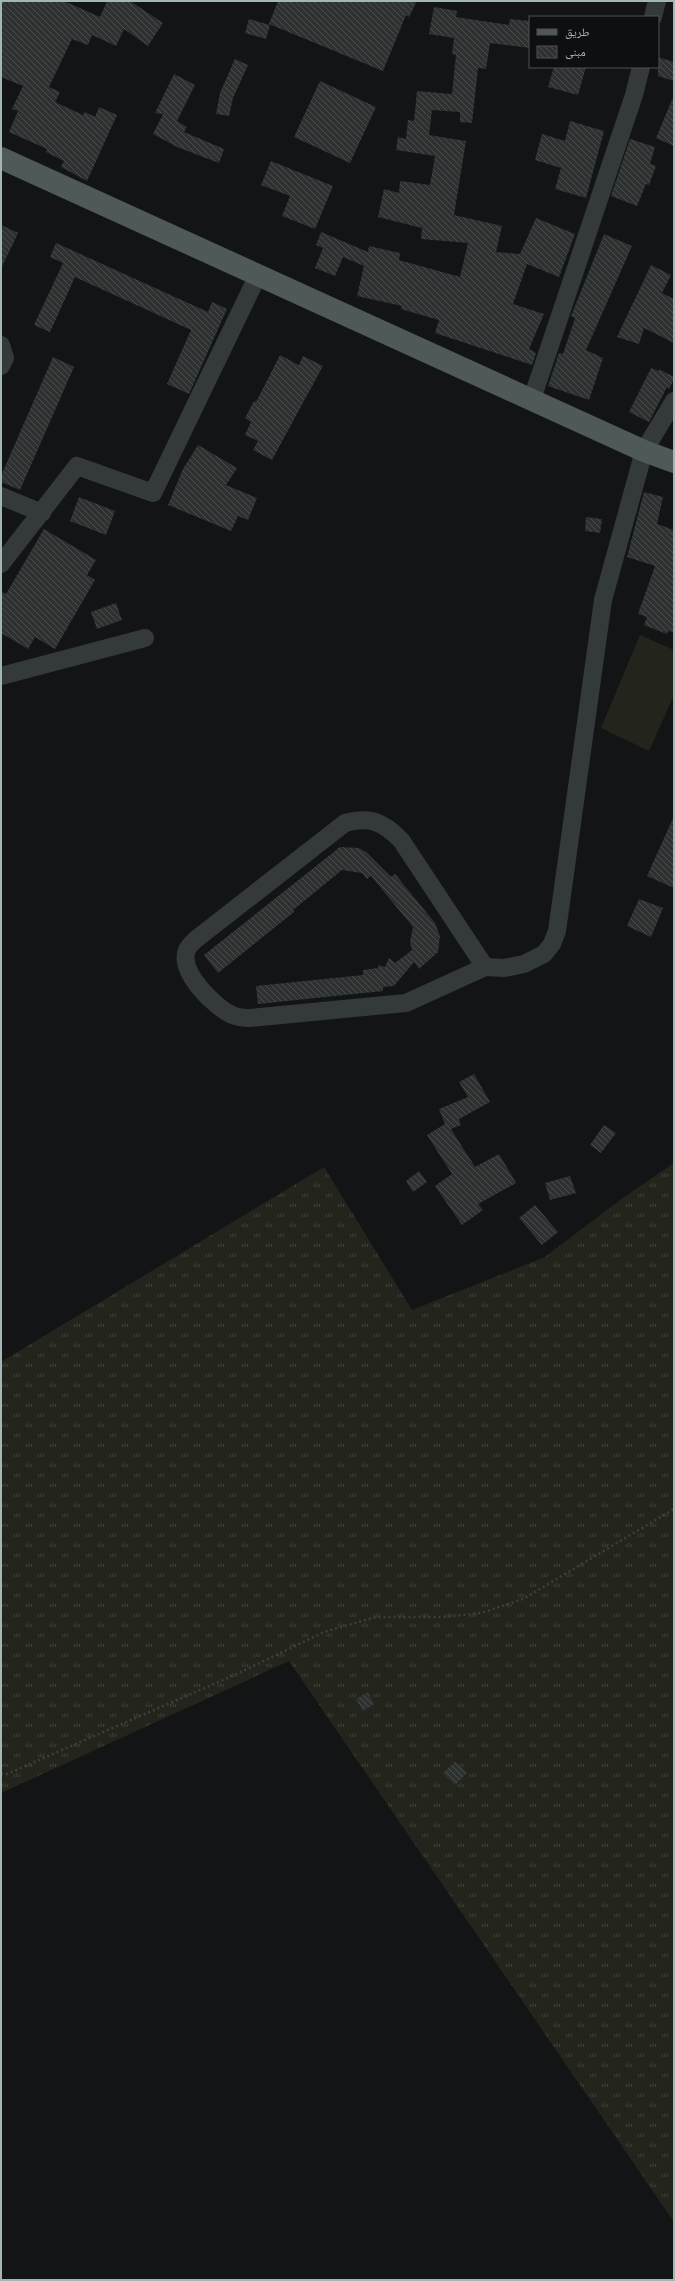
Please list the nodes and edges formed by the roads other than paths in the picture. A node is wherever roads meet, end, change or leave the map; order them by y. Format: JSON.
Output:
{"nodes":[{"id":1,"x":657,"y":1,"type":"edge"},
{"id":2,"x":653,"y":16,"type":"edge"},
{"id":3,"x":640,"y":68,"type":"edge"},
{"id":4,"x":1,"y":158,"type":"edge"},
{"id":5,"x":258,"y":275,"type":"junction"},
{"id":6,"x":1,"y":345,"type":"edge"},
{"id":7,"x":1,"y":366,"type":"edge"},
{"id":8,"x":532,"y":399,"type":"junction"},
{"id":9,"x":674,"y":401,"type":"edge"},
{"id":10,"x":644,"y":451,"type":"junction"},
{"id":11,"x":674,"y":462,"type":"edge"},
{"id":12,"x":1,"y":496,"type":"edge"},
{"id":13,"x":42,"y":513,"type":"junction"},
{"id":14,"x":1,"y":564,"type":"edge"},
{"id":15,"x":146,"y":638,"type":"dead end"},
{"id":16,"x":1,"y":676,"type":"edge"},
{"id":17,"x":485,"y":967,"type":"junction"}],
"edges":[{"from":1,"to":2,"type":"street"},
{"from":3,"to":8,"type":"street"},
{"from":4,"to":5,"type":"main road"},
{"from":5,"to":8,"type":"main road"},
{"from":5,"to":13,"type":"street"},
{"from":6,"to":7,"type":"street"},
{"from":8,"to":10,"type":"main road"},
{"from":9,"to":10,"type":"street"},
{"from":10,"to":11,"type":"main road"},
{"from":10,"to":17,"type":"street"},
{"from":12,"to":13,"type":"street"},
{"from":13,"to":14,"type":"street"},
{"from":15,"to":16,"type":"street"},
{"from":17,"to":17,"type":"street"}]}
